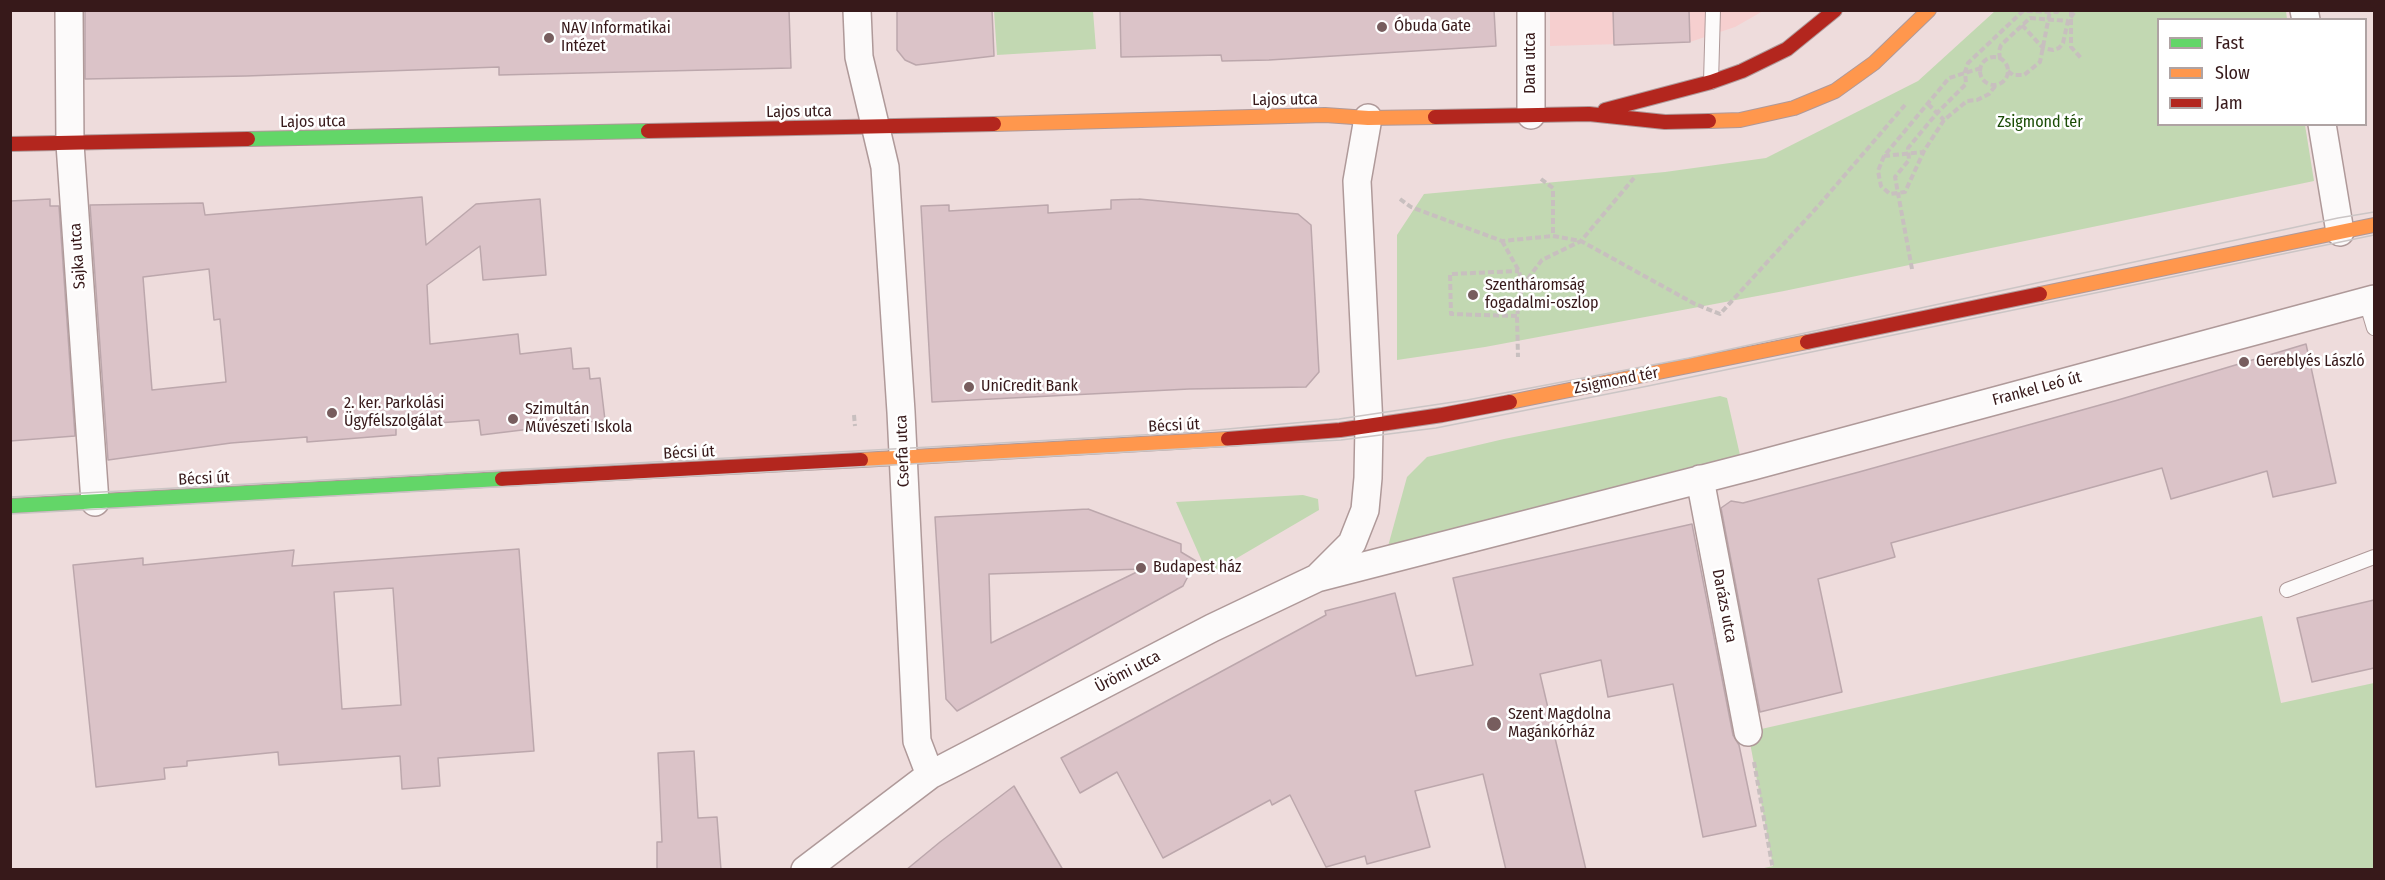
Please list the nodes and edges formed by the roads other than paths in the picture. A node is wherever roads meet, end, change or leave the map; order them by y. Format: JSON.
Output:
{"nodes":[{"id":1,"x":69,"y":10,"type":"edge"},
{"id":2,"x":857,"y":10,"type":"edge"},
{"id":3,"x":1531,"y":10,"type":"edge"},
{"id":4,"x":1713,"y":10,"type":"edge"},
{"id":5,"x":1835,"y":10,"type":"edge"},
{"id":6,"x":1929,"y":10,"type":"edge"},
{"id":7,"x":1711,"y":82,"type":"junction"},
{"id":8,"x":1589,"y":114,"type":"junction"},
{"id":9,"x":1531,"y":115,"type":"junction"},
{"id":10,"x":1368,"y":118,"type":"junction"},
{"id":11,"x":2322,"y":126,"type":"edge"},
{"id":12,"x":876,"y":127,"type":"junction"},
{"id":13,"x":10,"y":144,"type":"edge"},
{"id":14,"x":70,"y":144,"type":"junction"},
{"id":15,"x":2374,"y":225,"type":"edge"},
{"id":16,"x":2340,"y":232,"type":"junction"},
{"id":17,"x":2370,"y":300,"type":"edge"},
{"id":18,"x":2374,"y":328,"type":"edge"},
{"id":19,"x":1369,"y":426,"type":"junction"},
{"id":20,"x":903,"y":457,"type":"junction"},
{"id":21,"x":1700,"y":480,"type":"junction"},
{"id":22,"x":94,"y":502,"type":"junction"},
{"id":23,"x":10,"y":506,"type":"edge"},
{"id":24,"x":2374,"y":557,"type":"edge"},
{"id":25,"x":1317,"y":578,"type":"junction"},
{"id":26,"x":2287,"y":590,"type":"dead end"},
{"id":27,"x":1748,"y":732,"type":"road end"},
{"id":28,"x":930,"y":775,"type":"junction"},
{"id":29,"x":805,"y":870,"type":"edge"}],
"edges":[{"from":1,"to":14,"type":"street","name":"Sajka utca"},
{"from":2,"to":12,"type":"street","name":"Cserfa utca"},
{"from":3,"to":9,"type":"street","name":"Dara utca"},
{"from":4,"to":7,"type":"lane"},
{"from":5,"to":7,"type":"street"},
{"from":6,"to":8,"type":"street"},
{"from":7,"to":8,"type":"street"},
{"from":8,"to":9,"type":"street","name":"Lajos utca"},
{"from":9,"to":10,"type":"street","name":"Lajos utca"},
{"from":10,"to":12,"type":"street","name":"Lajos utca"},
{"from":10,"to":19,"type":"street"},
{"from":11,"to":16,"type":"street"},
{"from":12,"to":14,"type":"street","name":"Lajos utca"},
{"from":12,"to":20,"type":"street","name":"Cserfa utca"},
{"from":13,"to":14,"type":"street","name":"Lajos utca"},
{"from":14,"to":22,"type":"street","name":"Sajka utca"},
{"from":15,"to":16,"type":"street","name":"Zsigmond tér"},
{"from":16,"to":19,"type":"street","name":"Zsigmond tér"},
{"from":17,"to":18,"type":"lane"},
{"from":17,"to":21,"type":"street","name":"Frankel Leó út"},
{"from":19,"to":20,"type":"street","name":"Bécsi út"},
{"from":19,"to":25,"type":"street","name":"Ürömi utca"},
{"from":20,"to":22,"type":"street","name":"Bécsi út"},
{"from":20,"to":28,"type":"street","name":"Cserfa utca"},
{"from":21,"to":25,"type":"street"},
{"from":21,"to":27,"type":"street","name":"Darázs utca"},
{"from":22,"to":23,"type":"street","name":"Bécsi út"},
{"from":24,"to":26,"type":"lane"},
{"from":25,"to":28,"type":"street","name":"Ürömi utca"},
{"from":28,"to":29,"type":"street","name":"Ürömi utca"}]}
